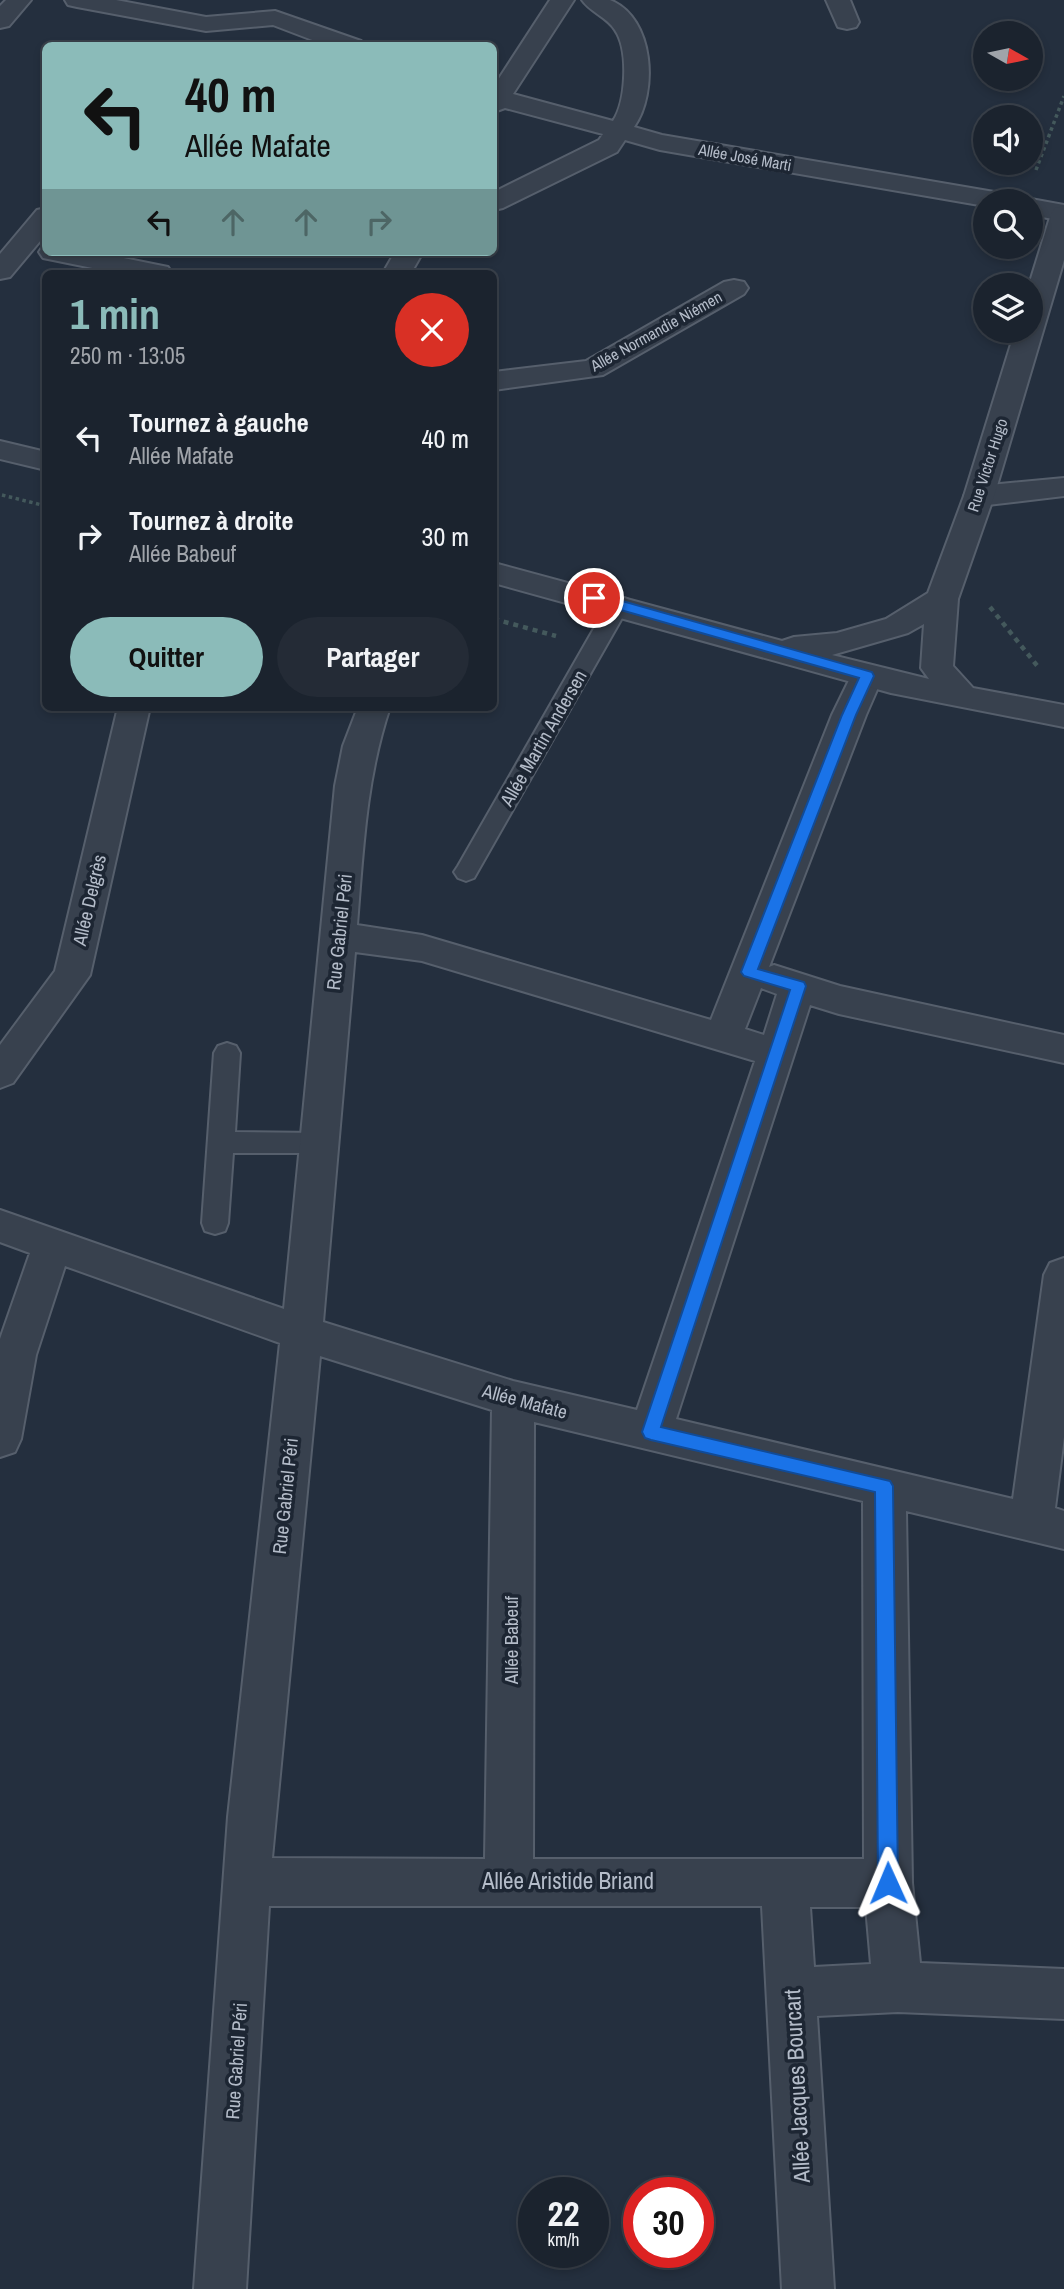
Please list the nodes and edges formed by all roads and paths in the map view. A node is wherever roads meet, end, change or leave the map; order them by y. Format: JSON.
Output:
{"nodes":[{"id":1,"x":19,"y":0,"type":"edge"},
{"id":2,"x":77,"y":0,"type":"edge"},
{"id":3,"x":303,"y":0,"type":"edge"},
{"id":4,"x":562,"y":0,"type":"edge"},
{"id":5,"x":594,"y":0,"type":"edge"},
{"id":6,"x":275,"y":18,"type":"junction"},
{"id":7,"x":0,"y":21,"type":"edge"},
{"id":8,"x":206,"y":24,"type":"junction"},
{"id":9,"x":191,"y":42,"type":"edge"},
{"id":10,"x":341,"y":42,"type":"edge"},
{"id":11,"x":1064,"y":96,"type":"edge"},
{"id":12,"x":497,"y":97,"type":"edge"},
{"id":13,"x":497,"y":100,"type":"edge"},
{"id":14,"x":621,"y":131,"type":"junction"},
{"id":15,"x":1033,"y":178,"type":"dead end"},
{"id":16,"x":973,"y":196,"type":"edge"},
{"id":17,"x":497,"y":201,"type":"edge"},
{"id":18,"x":1043,"y":212,"type":"edge"},
{"id":19,"x":1063,"y":219,"type":"edge"},
{"id":20,"x":42,"y":226,"type":"edge"},
{"id":21,"x":33,"y":248,"type":"edge"},
{"id":22,"x":73,"y":256,"type":"edge"},
{"id":23,"x":143,"y":270,"type":"edge"},
{"id":24,"x":0,"y":271,"type":"edge"},
{"id":25,"x":1043,"y":285,"type":"edge"},
{"id":26,"x":734,"y":289,"type":"dead end"},
{"id":27,"x":1025,"y":343,"type":"edge"},
{"id":28,"x":497,"y":381,"type":"edge"},
{"id":29,"x":0,"y":450,"type":"edge"},
{"id":30,"x":42,"y":460,"type":"edge"},
{"id":31,"x":1064,"y":487,"type":"edge"},
{"id":32,"x":0,"y":494,"type":"edge"},
{"id":33,"x":979,"y":495,"type":"junction"},
{"id":34,"x":42,"y":505,"type":"edge"},
{"id":35,"x":497,"y":574,"type":"edge"},
{"id":36,"x":942,"y":599,"type":"junction"},
{"id":37,"x":619,"y":604,"type":"junction"},
{"id":38,"x":988,"y":605,"type":"dead end"},
{"id":39,"x":780,"y":649,"type":"junction"},
{"id":40,"x":1051,"y":670,"type":"dead end"},
{"id":41,"x":867,"y":676,"type":"junction"},
{"id":42,"x":963,"y":698,"type":"junction"},
{"id":43,"x":133,"y":711,"type":"edge"},
{"id":44,"x":373,"y":711,"type":"edge"},
{"id":45,"x":1064,"y":716,"type":"edge"},
{"id":46,"x":466,"y":872,"type":"dead end"},
{"id":47,"x":337,"y":936,"type":"junction"},
{"id":48,"x":749,"y":972,"type":"junction"},
{"id":49,"x":798,"y":986,"type":"junction"},
{"id":50,"x":723,"y":1037,"type":"junction"},
{"id":51,"x":1064,"y":1049,"type":"edge"},
{"id":52,"x":227,"y":1053,"type":"dead end"},
{"id":53,"x":776,"y":1053,"type":"junction"},
{"id":54,"x":0,"y":1073,"type":"edge"},
{"id":55,"x":221,"y":1142,"type":"junction"},
{"id":56,"x":319,"y":1143,"type":"junction"},
{"id":57,"x":215,"y":1223,"type":"dead end"},
{"id":58,"x":0,"y":1226,"type":"edge"},
{"id":59,"x":52,"y":1246,"type":"junction"},
{"id":60,"x":1064,"y":1275,"type":"edge"},
{"id":61,"x":303,"y":1334,"type":"junction"},
{"id":62,"x":513,"y":1399,"type":"junction"},
{"id":63,"x":651,"y":1432,"type":"junction"},
{"id":64,"x":0,"y":1439,"type":"edge"},
{"id":65,"x":884,"y":1486,"type":"junction"},
{"id":66,"x":1048,"y":1525,"type":"edge"},
{"id":67,"x":509,"y":1880,"type":"junction"},
{"id":68,"x":249,"y":1882,"type":"junction"},
{"id":69,"x":785,"y":1882,"type":"junction"},
{"id":70,"x":888,"y":1883,"type":"junction"},
{"id":71,"x":898,"y":1987,"type":"junction"},
{"id":72,"x":792,"y":1993,"type":"junction"},
{"id":73,"x":1064,"y":1994,"type":"edge"},
{"id":74,"x":220,"y":2289,"type":"edge"},
{"id":75,"x":807,"y":2289,"type":"edge"}],
"edges":[{"from":1,"to":7,"type":"street"},
{"from":2,"to":8,"type":"street"},
{"from":3,"to":6,"type":"street"},
{"from":4,"to":12,"type":"street"},
{"from":5,"to":14,"type":"street"},
{"from":6,"to":8,"type":"street"},
{"from":6,"to":10,"type":"street"},
{"from":8,"to":9,"type":"street"},
{"from":11,"to":15,"type":"path"},
{"from":13,"to":14,"type":"street","name":"Allée José Marti"},
{"from":14,"to":16,"type":"street","name":"Allée José Marti"},
{"from":14,"to":17,"type":"street"},
{"from":18,"to":19,"type":"street"},
{"from":19,"to":25,"type":"street","name":"Rue Victor Hugo"},
{"from":20,"to":21,"type":"street"},
{"from":21,"to":24,"type":"street"},
{"from":22,"to":23,"type":"street"},
{"from":26,"to":28,"type":"street","name":"Allée Normandie Niémen"},
{"from":27,"to":33,"type":"street","name":"Rue Victor Hugo"},
{"from":29,"to":30,"type":"street"},
{"from":31,"to":33,"type":"street"},
{"from":32,"to":34,"type":"path"},
{"from":33,"to":36,"type":"street","name":"Rue Victor Hugo"},
{"from":35,"to":37,"type":"street"},
{"from":36,"to":39,"type":"street"},
{"from":36,"to":42,"type":"street","name":"Rue Victor Hugo"},
{"from":37,"to":39,"type":"street"},
{"from":37,"to":46,"type":"lane","name":"Allée Martin Andersen"},
{"from":38,"to":40,"type":"path"},
{"from":39,"to":41,"type":"street"},
{"from":41,"to":42,"type":"street"},
{"from":41,"to":48,"type":"street"},
{"from":42,"to":45,"type":"street"},
{"from":43,"to":54,"type":"street","name":"Allée Delgrès"},
{"from":44,"to":47,"type":"street","name":"Rue Gabriel Péri"},
{"from":47,"to":50,"type":"street"},
{"from":47,"to":56,"type":"street","name":"Rue Gabriel Péri"},
{"from":48,"to":49,"type":"street"},
{"from":48,"to":50,"type":"street"},
{"from":49,"to":51,"type":"street"},
{"from":49,"to":53,"type":"street"},
{"from":50,"to":53,"type":"street"},
{"from":52,"to":55,"type":"lane"},
{"from":53,"to":63,"type":"street"},
{"from":55,"to":56,"type":"lane"},
{"from":55,"to":57,"type":"lane"},
{"from":56,"to":61,"type":"street","name":"Rue Gabriel Péri"},
{"from":58,"to":59,"type":"street","name":"Allée Mafate"},
{"from":59,"to":61,"type":"street","name":"Allée Mafate"},
{"from":59,"to":64,"type":"street"},
{"from":60,"to":66,"type":"street"},
{"from":61,"to":62,"type":"street","name":"Allée Mafate"},
{"from":61,"to":68,"type":"street","name":"Rue Gabriel Péri"},
{"from":62,"to":63,"type":"street","name":"Allée Mafate"},
{"from":62,"to":67,"type":"street","name":"Allée Babeuf"},
{"from":63,"to":65,"type":"street","name":"Allée Mafate"},
{"from":65,"to":66,"type":"street","name":"Allée Mafate"},
{"from":65,"to":70,"type":"street"},
{"from":67,"to":68,"type":"street","name":"Allée Aristide Briand"},
{"from":67,"to":69,"type":"street","name":"Allée Aristide Briand"},
{"from":68,"to":74,"type":"street","name":"Rue Gabriel Péri"},
{"from":69,"to":70,"type":"street","name":"Allée Aristide Briand"},
{"from":69,"to":72,"type":"street","name":"Allée Jacques Bourcart"},
{"from":70,"to":71,"type":"street"},
{"from":71,"to":72,"type":"street"},
{"from":71,"to":73,"type":"street"},
{"from":72,"to":75,"type":"street","name":"Allée Jacques Bourcart"}]}
